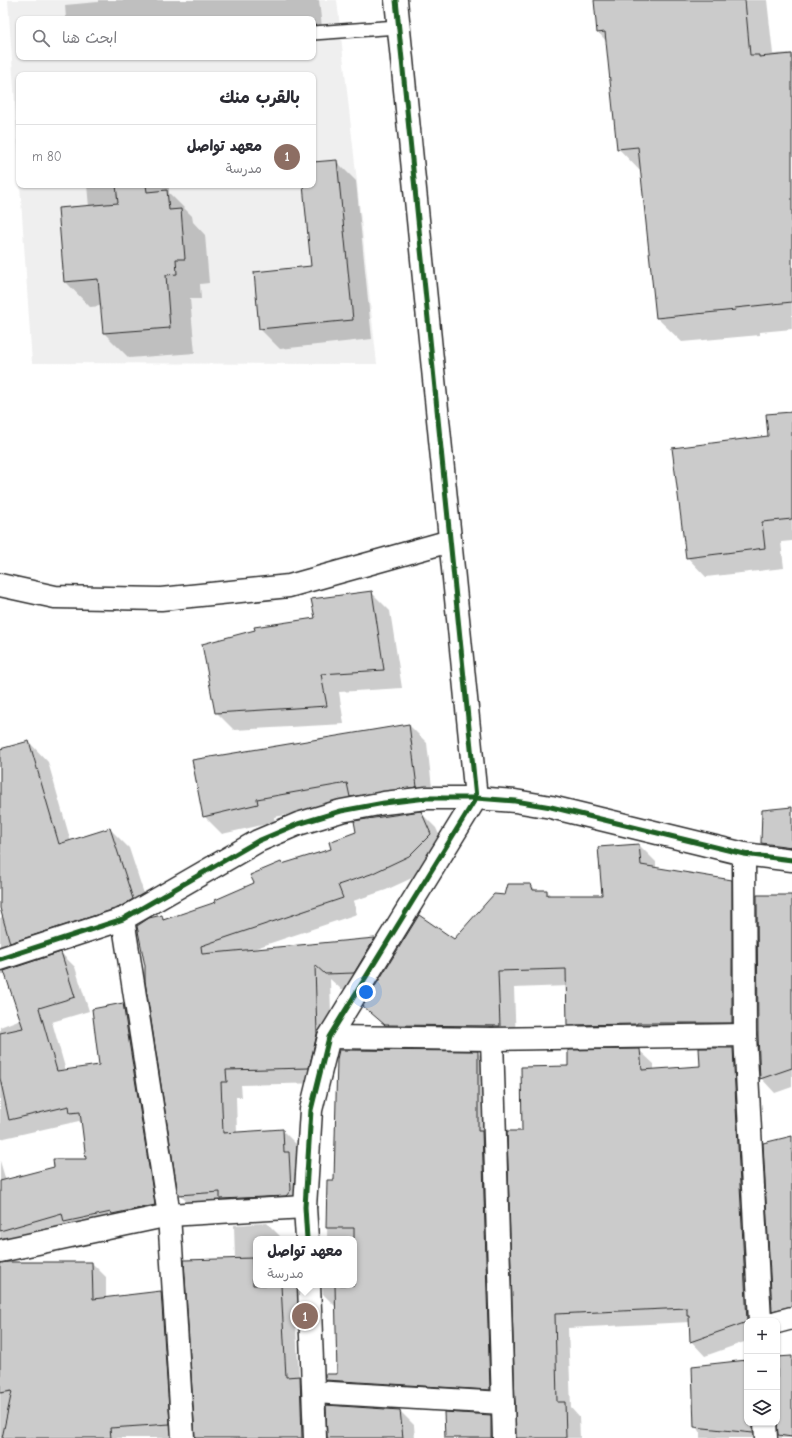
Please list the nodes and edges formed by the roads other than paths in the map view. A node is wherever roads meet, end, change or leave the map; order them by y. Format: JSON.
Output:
{"nodes":[{"id":1,"x":396,"y":0,"type":"edge"},
{"id":2,"x":398,"y":27,"type":"junction"},
{"id":3,"x":316,"y":33,"type":"edge"},
{"id":4,"x":450,"y":541,"type":"junction"},
{"id":5,"x":0,"y":585,"type":"edge"},
{"id":6,"x":476,"y":798,"type":"junction"},
{"id":7,"x":744,"y":854,"type":"junction"},
{"id":8,"x":792,"y":860,"type":"edge"},
{"id":9,"x":123,"y":919,"type":"junction"},
{"id":10,"x":0,"y":959,"type":"edge"},
{"id":11,"x":745,"y":1035,"type":"junction"},
{"id":12,"x":328,"y":1037,"type":"junction"},
{"id":13,"x":492,"y":1039,"type":"junction"},
{"id":14,"x":306,"y":1207,"type":"junction"},
{"id":15,"x":169,"y":1215,"type":"junction"},
{"id":16,"x":307,"y":1236,"type":"edge"},
{"id":17,"x":0,"y":1251,"type":"edge"},
{"id":18,"x":309,"y":1288,"type":"edge"},
{"id":19,"x":760,"y":1318,"type":"edge"},
{"id":20,"x":792,"y":1318,"type":"edge"},
{"id":21,"x":780,"y":1321,"type":"edge"},
{"id":22,"x":314,"y":1392,"type":"junction"},
{"id":23,"x":502,"y":1403,"type":"junction"},
{"id":24,"x":765,"y":1426,"type":"edge"},
{"id":25,"x":184,"y":1438,"type":"edge"},
{"id":26,"x":315,"y":1438,"type":"edge"},
{"id":27,"x":504,"y":1438,"type":"edge"},
{"id":28,"x":766,"y":1438,"type":"edge"}],
"edges":[{"from":1,"to":2,"type":"street"},
{"from":2,"to":3,"type":"lane"},
{"from":2,"to":4,"type":"street"},
{"from":4,"to":5,"type":"street"},
{"from":4,"to":6,"type":"street"},
{"from":6,"to":7,"type":"street"},
{"from":6,"to":9,"type":"street"},
{"from":6,"to":12,"type":"street"},
{"from":7,"to":8,"type":"street"},
{"from":7,"to":11,"type":"street"},
{"from":9,"to":10,"type":"street"},
{"from":9,"to":15,"type":"street"},
{"from":11,"to":13,"type":"street"},
{"from":11,"to":19,"type":"street"},
{"from":12,"to":13,"type":"street"},
{"from":12,"to":14,"type":"street"},
{"from":13,"to":23,"type":"street"},
{"from":14,"to":15,"type":"street"},
{"from":14,"to":16,"type":"street"},
{"from":15,"to":17,"type":"street"},
{"from":15,"to":25,"type":"street"},
{"from":18,"to":22,"type":"street"},
{"from":20,"to":21,"type":"street"},
{"from":22,"to":23,"type":"street"},
{"from":22,"to":26,"type":"street"},
{"from":23,"to":27,"type":"street"},
{"from":24,"to":28,"type":"street"}]}
